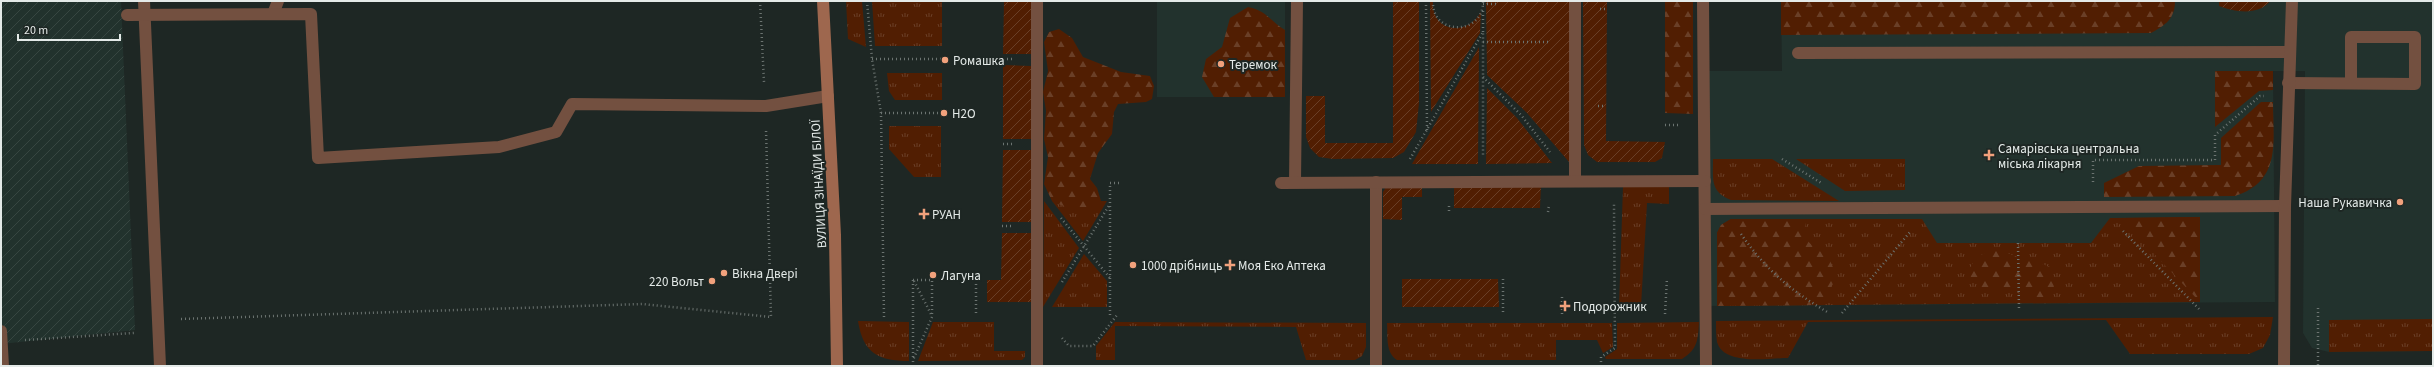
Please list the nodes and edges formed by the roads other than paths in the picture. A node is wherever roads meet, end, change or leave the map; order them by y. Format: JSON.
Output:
{"nodes":[{"id":1,"x":144,"y":1,"type":"edge"},
{"id":2,"x":278,"y":1,"type":"edge"},
{"id":3,"x":823,"y":1,"type":"edge"},
{"id":4,"x":1036,"y":1,"type":"edge"},
{"id":5,"x":1297,"y":1,"type":"edge"},
{"id":6,"x":1575,"y":1,"type":"edge"},
{"id":7,"x":1704,"y":1,"type":"edge"},
{"id":8,"x":2292,"y":1,"type":"edge"},
{"id":9,"x":145,"y":14,"type":"junction"},
{"id":10,"x":274,"y":14,"type":"junction"},
{"id":11,"x":127,"y":15,"type":"dead end"},
{"id":12,"x":1798,"y":52,"type":"dead end"},
{"id":13,"x":2289,"y":52,"type":"junction"},
{"id":14,"x":2288,"y":83,"type":"junction"},
{"id":15,"x":2351,"y":83,"type":"junction"},
{"id":16,"x":828,"y":96,"type":"junction"},
{"id":17,"x":1575,"y":180,"type":"junction"},
{"id":18,"x":1705,"y":181,"type":"junction"},
{"id":19,"x":1295,"y":182,"type":"junction"},
{"id":20,"x":1376,"y":182,"type":"junction"},
{"id":21,"x":1281,"y":183,"type":"dead end"},
{"id":22,"x":2285,"y":206,"type":"junction"},
{"id":23,"x":1705,"y":209,"type":"junction"},
{"id":24,"x":2,"y":336,"type":"edge"},
{"id":25,"x":3,"y":366,"type":"edge"},
{"id":26,"x":160,"y":366,"type":"edge"},
{"id":27,"x":837,"y":366,"type":"edge"},
{"id":28,"x":1036,"y":366,"type":"edge"},
{"id":29,"x":1376,"y":366,"type":"edge"},
{"id":30,"x":1706,"y":366,"type":"edge"},
{"id":31,"x":2284,"y":366,"type":"edge"}],
"edges":[{"from":1,"to":9,"type":"lane"},
{"from":2,"to":10,"type":"lane"},
{"from":3,"to":16,"type":"street","name":"ВУЛИЦЯ ЗІНАЇДИ БІЛОЇ"},
{"from":4,"to":28,"type":"lane"},
{"from":5,"to":19,"type":"lane"},
{"from":6,"to":17,"type":"lane"},
{"from":7,"to":18,"type":"lane"},
{"from":8,"to":13,"type":"lane"},
{"from":9,"to":10,"type":"lane"},
{"from":9,"to":11,"type":"lane"},
{"from":9,"to":26,"type":"lane"},
{"from":10,"to":16,"type":"lane"},
{"from":12,"to":13,"type":"lane"},
{"from":13,"to":14,"type":"lane"},
{"from":14,"to":15,"type":"lane"},
{"from":14,"to":22,"type":"lane"},
{"from":15,"to":15,"type":"lane"},
{"from":16,"to":27,"type":"street","name":"ВУЛИЦЯ ЗІНАЇДИ БІЛОЇ"},
{"from":17,"to":18,"type":"lane"},
{"from":17,"to":20,"type":"lane"},
{"from":18,"to":23,"type":"lane"},
{"from":19,"to":20,"type":"lane"},
{"from":19,"to":21,"type":"lane"},
{"from":20,"to":29,"type":"lane"},
{"from":22,"to":23,"type":"lane"},
{"from":22,"to":31,"type":"lane"},
{"from":23,"to":30,"type":"lane"},
{"from":24,"to":25,"type":"lane"}]}
